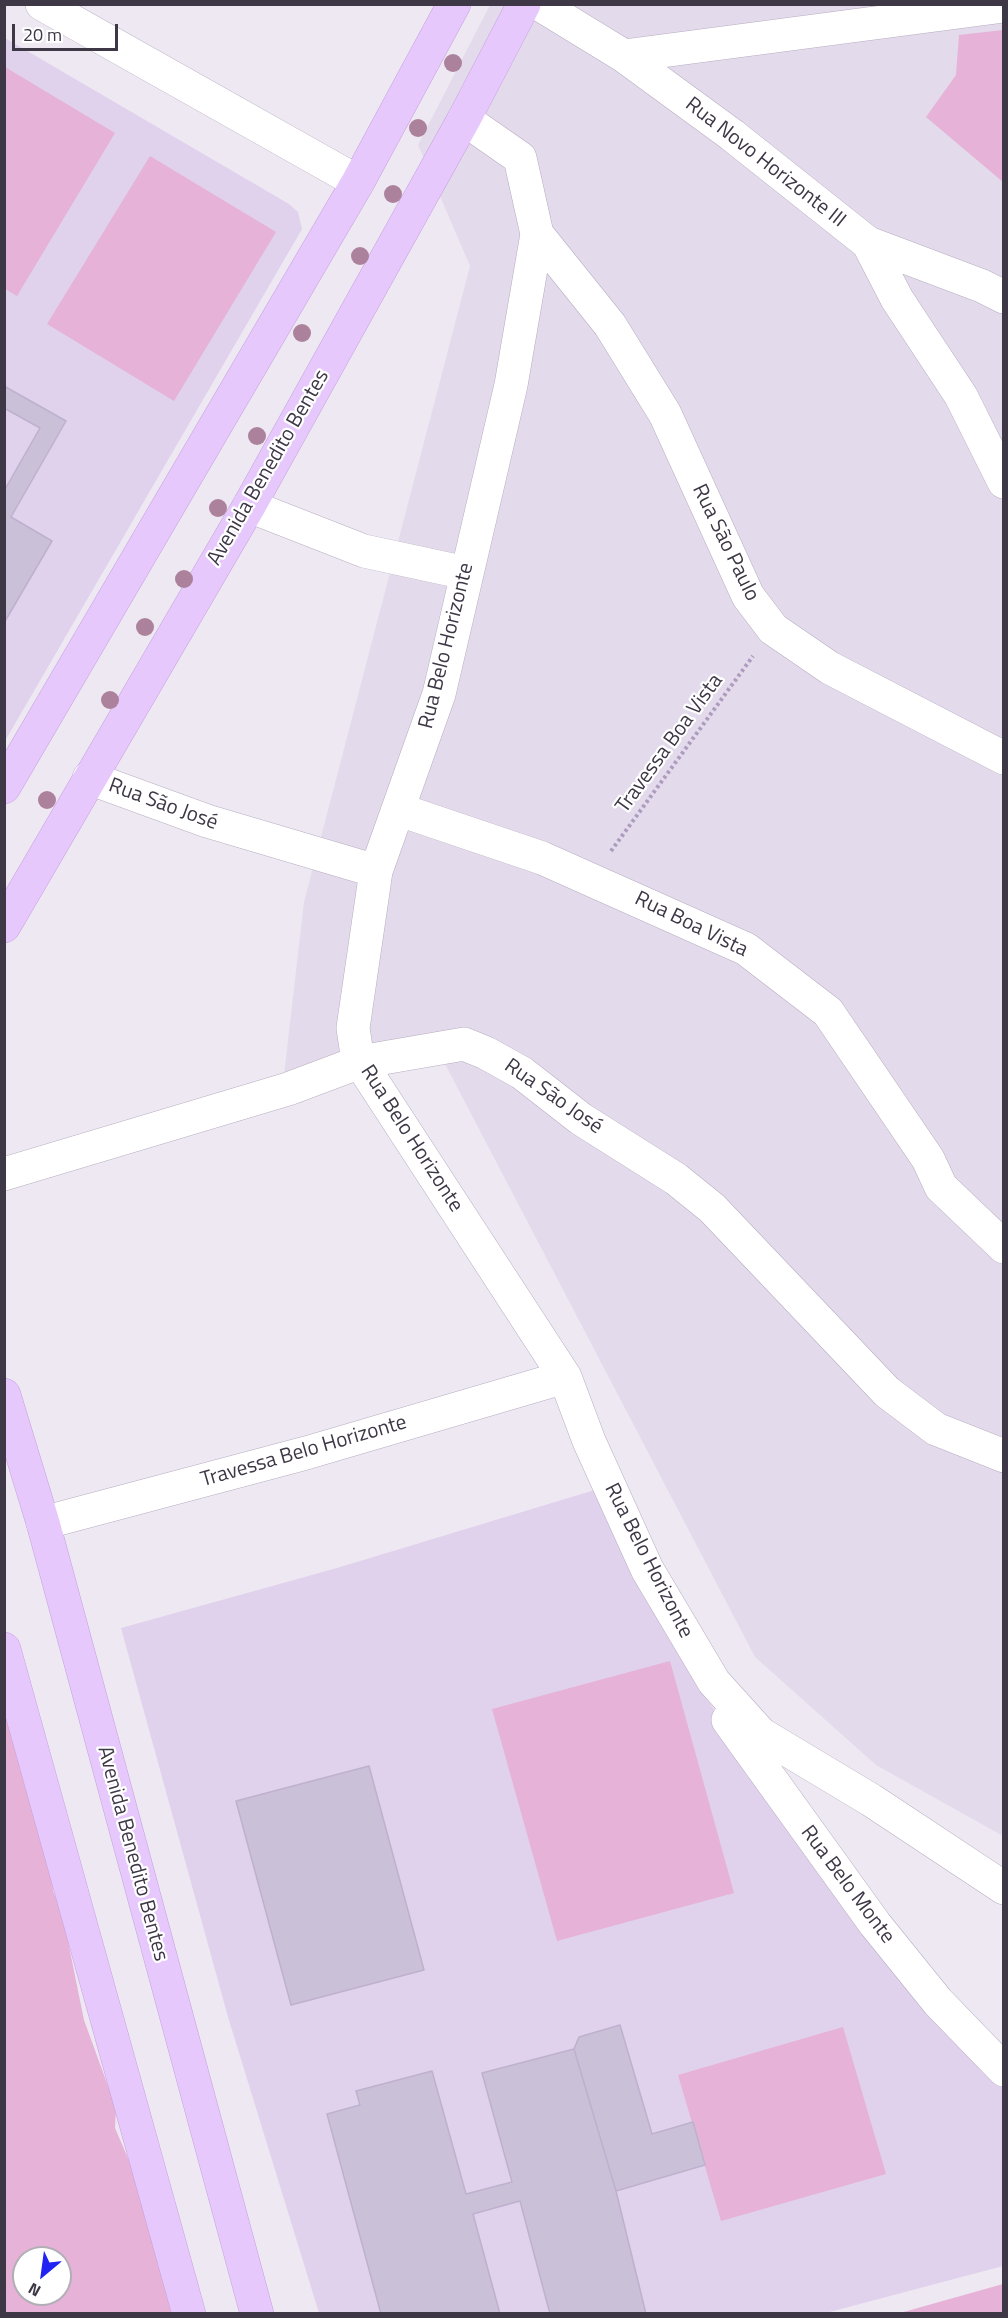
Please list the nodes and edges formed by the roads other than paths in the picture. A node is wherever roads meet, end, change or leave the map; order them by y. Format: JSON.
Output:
{"nodes":[{"id":1,"x":42,"y":4,"type":"edge"},
{"id":2,"x":454,"y":4,"type":"edge"},
{"id":3,"x":524,"y":4,"type":"edge"},
{"id":4,"x":539,"y":4,"type":"edge"},
{"id":5,"x":989,"y":6,"type":"edge"},
{"id":6,"x":624,"y":56,"type":"junction"},
{"id":7,"x":464,"y":119,"type":"junction"},
{"id":8,"x":358,"y":182,"type":"junction"},
{"id":9,"x":537,"y":234,"type":"junction"},
{"id":10,"x":868,"y":243,"type":"junction"},
{"id":11,"x":1004,"y":297,"type":"edge"},
{"id":12,"x":1004,"y":482,"type":"edge"},
{"id":13,"x":249,"y":506,"type":"junction"},
{"id":14,"x":466,"y":573,"type":"junction"},
{"id":15,"x":1004,"y":758,"type":"edge"},
{"id":16,"x":89,"y":778,"type":"junction"},
{"id":17,"x":4,"y":787,"type":"edge"},
{"id":18,"x":400,"y":810,"type":"junction"},
{"id":19,"x":376,"y":871,"type":"junction"},
{"id":20,"x":4,"y":926,"type":"edge"},
{"id":21,"x":360,"y":1062,"type":"junction"},
{"id":22,"x":4,"y":1174,"type":"edge"},
{"id":23,"x":1004,"y":1247,"type":"edge"},
{"id":24,"x":565,"y":1377,"type":"junction"},
{"id":25,"x":4,"y":1395,"type":"edge"},
{"id":26,"x":1004,"y":1456,"type":"edge"},
{"id":27,"x":43,"y":1523,"type":"junction"},
{"id":28,"x":4,"y":1649,"type":"edge"},
{"id":29,"x":714,"y":1682,"type":"junction"},
{"id":30,"x":1004,"y":1888,"type":"edge"},
{"id":31,"x":1004,"y":2070,"type":"edge"},
{"id":32,"x":189,"y":2313,"type":"edge"},
{"id":33,"x":257,"y":2313,"type":"edge"}],
"edges":[{"from":1,"to":8,"type":"street"},
{"from":2,"to":8,"type":"street"},
{"from":3,"to":7,"type":"street","name":"Avenida Benedito Bentes"},
{"from":4,"to":6,"type":"street","name":"Rua Novo Horizonte III"},
{"from":5,"to":6,"type":"street"},
{"from":6,"to":10,"type":"street","name":"Rua Novo Horizonte III"},
{"from":7,"to":9,"type":"street","name":"Rua Belo Horizonte"},
{"from":7,"to":13,"type":"street","name":"Avenida Benedito Bentes"},
{"from":8,"to":17,"type":"street"},
{"from":9,"to":14,"type":"street","name":"Rua Belo Horizonte"},
{"from":9,"to":15,"type":"street","name":"Rua São Paulo"},
{"from":10,"to":11,"type":"street","name":"Rua Novo Horizonte III"},
{"from":10,"to":12,"type":"street"},
{"from":13,"to":14,"type":"street"},
{"from":13,"to":16,"type":"street","name":"Avenida Benedito Bentes"},
{"from":14,"to":18,"type":"street","name":"Rua Belo Horizonte"},
{"from":16,"to":19,"type":"street","name":"Rua São José"},
{"from":16,"to":20,"type":"street","name":"Avenida Benedito Bentes"},
{"from":18,"to":19,"type":"street","name":"Rua Belo Horizonte"},
{"from":18,"to":23,"type":"street","name":"Rua Boa Vista"},
{"from":19,"to":21,"type":"street","name":"Rua Belo Horizonte"},
{"from":21,"to":22,"type":"street","name":"Rua São José"},
{"from":21,"to":24,"type":"street","name":"Rua Belo Horizonte"},
{"from":21,"to":26,"type":"street","name":"Rua São José"},
{"from":24,"to":27,"type":"street","name":"Travessa Belo Horizonte"},
{"from":24,"to":29,"type":"street","name":"Rua Belo Horizonte"},
{"from":25,"to":27,"type":"street","name":"Avenida Benedito Bentes"},
{"from":27,"to":33,"type":"street","name":"Avenida Benedito Bentes"},
{"from":28,"to":32,"type":"street"},
{"from":29,"to":30,"type":"street","name":"Rua Belo Horizonte"},
{"from":29,"to":31,"type":"street","name":"Rua Belo Monte"}]}
